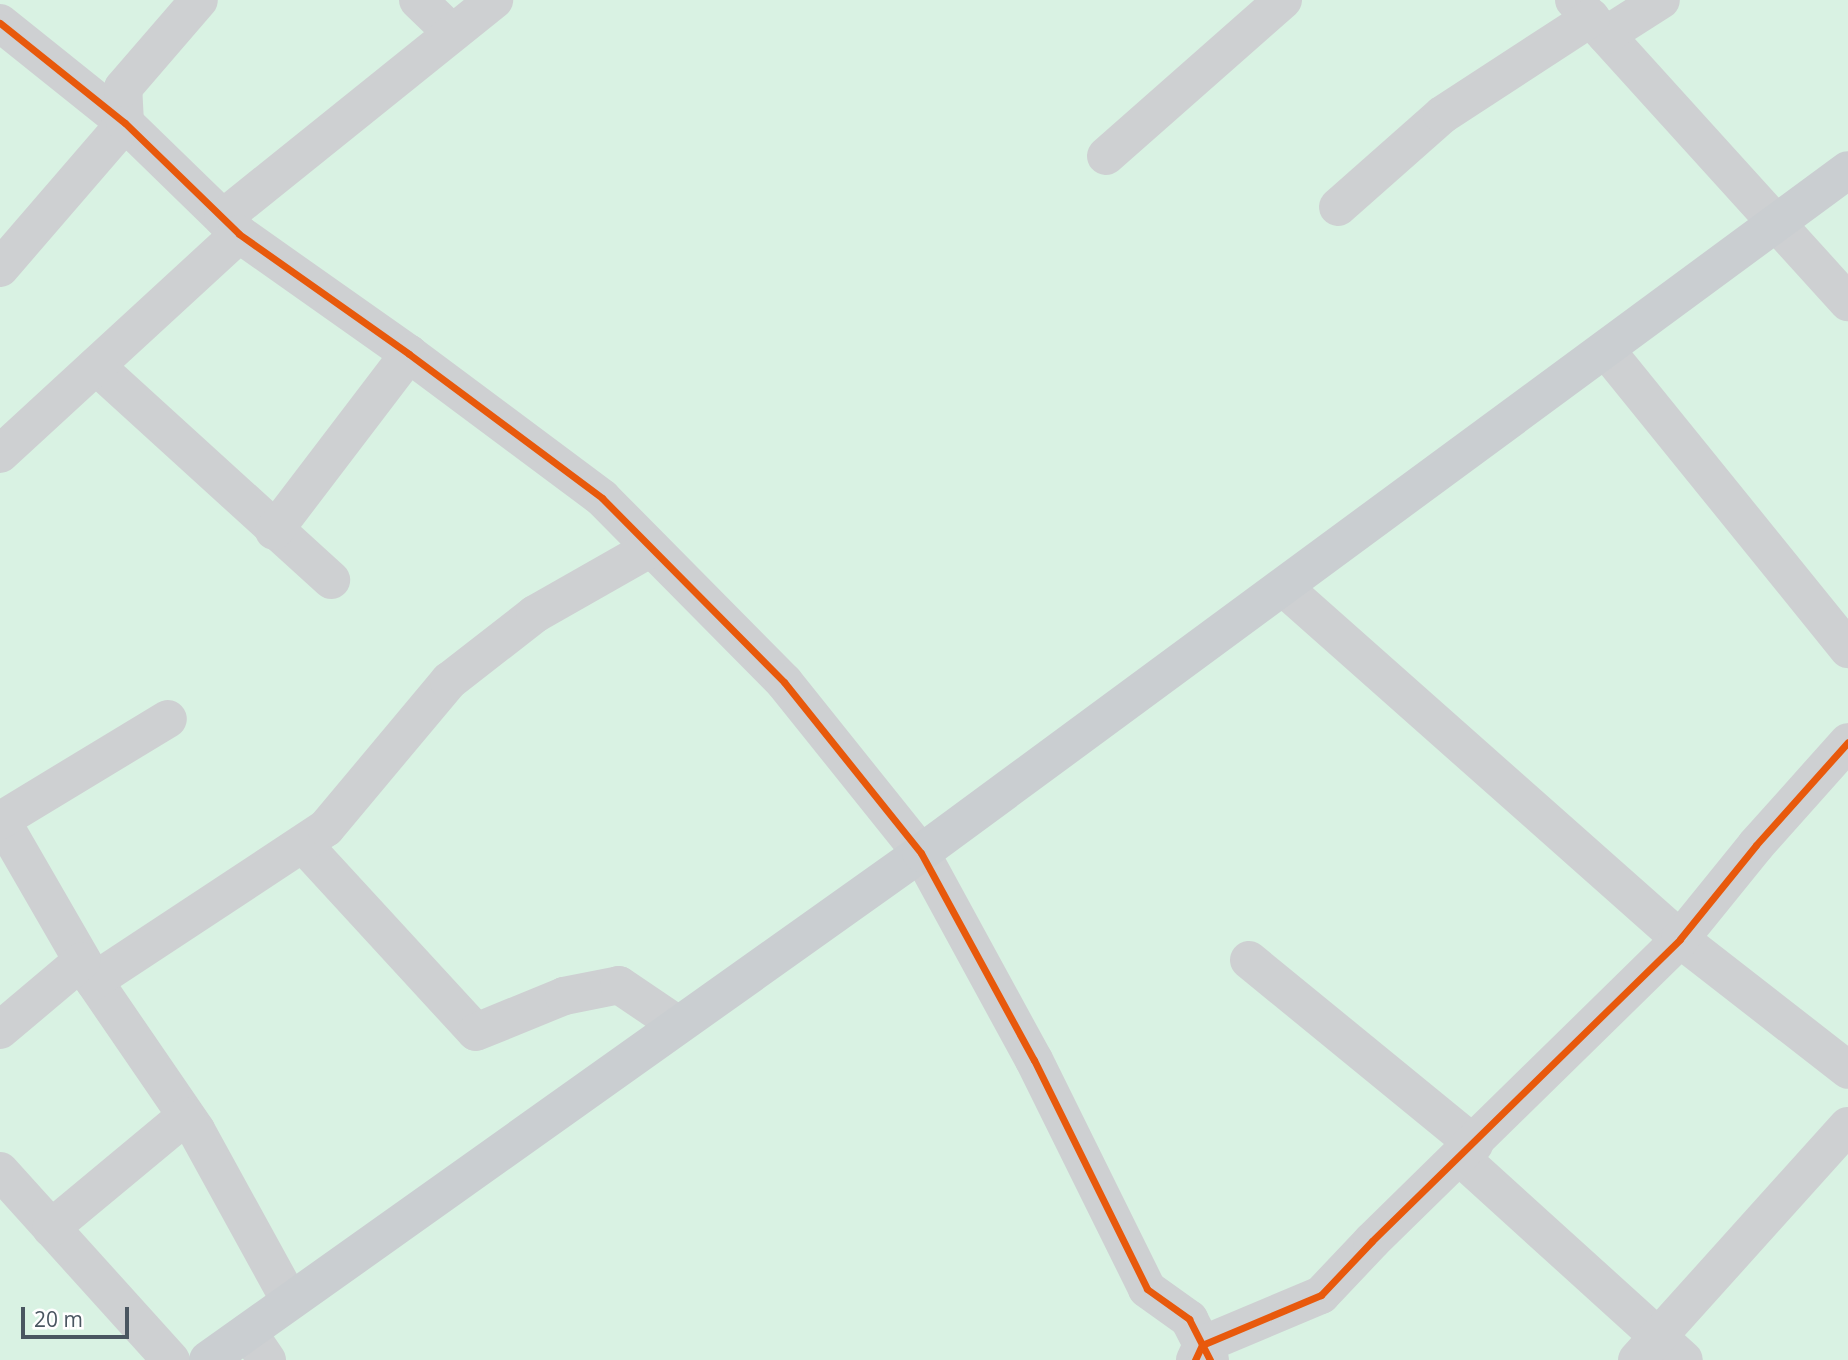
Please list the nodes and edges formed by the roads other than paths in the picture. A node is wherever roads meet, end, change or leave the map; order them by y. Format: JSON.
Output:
{"nodes":[{"id":1,"x":198,"y":0,"type":"edge"},
{"id":2,"x":418,"y":0,"type":"edge"},
{"id":3,"x":494,"y":0,"type":"edge"},
{"id":4,"x":1283,"y":0,"type":"edge"},
{"id":5,"x":1661,"y":0,"type":"edge"},
{"id":6,"x":1590,"y":18,"type":"edge"},
{"id":7,"x":0,"y":23,"type":"edge"},
{"id":8,"x":452,"y":33,"type":"junction"},
{"id":9,"x":125,"y":123,"type":"junction"},
{"id":10,"x":1106,"y":156,"type":"dead end"},
{"id":11,"x":1848,"y":170,"type":"edge"},
{"id":12,"x":1338,"y":207,"type":"dead end"},
{"id":13,"x":1776,"y":224,"type":"junction"},
{"id":14,"x":231,"y":226,"type":"junction"},
{"id":15,"x":0,"y":268,"type":"edge"},
{"id":16,"x":1848,"y":302,"type":"edge"},
{"id":17,"x":1605,"y":350,"type":"junction"},
{"id":18,"x":409,"y":354,"type":"junction"},
{"id":19,"x":96,"y":366,"type":"junction"},
{"id":20,"x":0,"y":454,"type":"edge"},
{"id":21,"x":274,"y":531,"type":"junction"},
{"id":22,"x":651,"y":548,"type":"junction"},
{"id":23,"x":331,"y":580,"type":"dead end"},
{"id":24,"x":1283,"y":587,"type":"junction"},
{"id":25,"x":1848,"y":649,"type":"edge"},
{"id":26,"x":168,"y":719,"type":"dead end"},
{"id":27,"x":1848,"y":742,"type":"edge"},
{"id":28,"x":1,"y":819,"type":"edge"},
{"id":29,"x":303,"y":844,"type":"junction"},
{"id":30,"x":921,"y":853,"type":"junction"},
{"id":31,"x":1680,"y":939,"type":"junction"},
{"id":32,"x":1250,"y":960,"type":"dead end"},
{"id":33,"x":88,"y":971,"type":"junction"},
{"id":34,"x":678,"y":1025,"type":"junction"},
{"id":35,"x":0,"y":1030,"type":"edge"},
{"id":36,"x":1848,"y":1070,"type":"edge"},
{"id":37,"x":186,"y":1116,"type":"junction"},
{"id":38,"x":1848,"y":1126,"type":"edge"},
{"id":39,"x":1467,"y":1150,"type":"junction"},
{"id":40,"x":0,"y":1171,"type":"edge"},
{"id":41,"x":51,"y":1228,"type":"junction"},
{"id":42,"x":290,"y":1301,"type":"junction"},
{"id":43,"x":258,"y":1346,"type":"edge"},
{"id":44,"x":1659,"y":1352,"type":"edge"},
{"id":45,"x":1202,"y":1355,"type":"edge"},
{"id":46,"x":171,"y":1360,"type":"edge"},
{"id":47,"x":208,"y":1360,"type":"edge"}],
"edges":[{"from":1,"to":9,"type":"street"},
{"from":2,"to":8,"type":"street"},
{"from":3,"to":8,"type":"street"},
{"from":4,"to":10,"type":"street"},
{"from":5,"to":6,"type":"street"},
{"from":6,"to":12,"type":"street"},
{"from":6,"to":13,"type":"street"},
{"from":7,"to":9,"type":"street"},
{"from":8,"to":14,"type":"street"},
{"from":9,"to":14,"type":"street"},
{"from":9,"to":15,"type":"street"},
{"from":11,"to":13,"type":"main road"},
{"from":13,"to":16,"type":"street"},
{"from":13,"to":17,"type":"main road"},
{"from":14,"to":18,"type":"street"},
{"from":14,"to":19,"type":"street"},
{"from":17,"to":24,"type":"main road"},
{"from":17,"to":25,"type":"street"},
{"from":18,"to":21,"type":"street"},
{"from":18,"to":22,"type":"street"},
{"from":19,"to":20,"type":"street"},
{"from":19,"to":21,"type":"street"},
{"from":21,"to":23,"type":"street"},
{"from":22,"to":29,"type":"street"},
{"from":22,"to":30,"type":"street"},
{"from":24,"to":30,"type":"main road"},
{"from":24,"to":31,"type":"street"},
{"from":26,"to":28,"type":"street"},
{"from":27,"to":31,"type":"street"},
{"from":28,"to":33,"type":"street"},
{"from":29,"to":33,"type":"street"},
{"from":29,"to":34,"type":"street"},
{"from":30,"to":34,"type":"main road"},
{"from":30,"to":45,"type":"street"},
{"from":31,"to":36,"type":"street"},
{"from":31,"to":39,"type":"street"},
{"from":32,"to":39,"type":"street"},
{"from":33,"to":35,"type":"street"},
{"from":33,"to":37,"type":"street"},
{"from":34,"to":42,"type":"main road"},
{"from":37,"to":41,"type":"street"},
{"from":37,"to":42,"type":"street"},
{"from":38,"to":44,"type":"street"},
{"from":39,"to":44,"type":"street"},
{"from":39,"to":45,"type":"street"},
{"from":40,"to":41,"type":"street"},
{"from":41,"to":46,"type":"street"},
{"from":42,"to":43,"type":"main road"},
{"from":43,"to":47,"type":"main road"}]}
